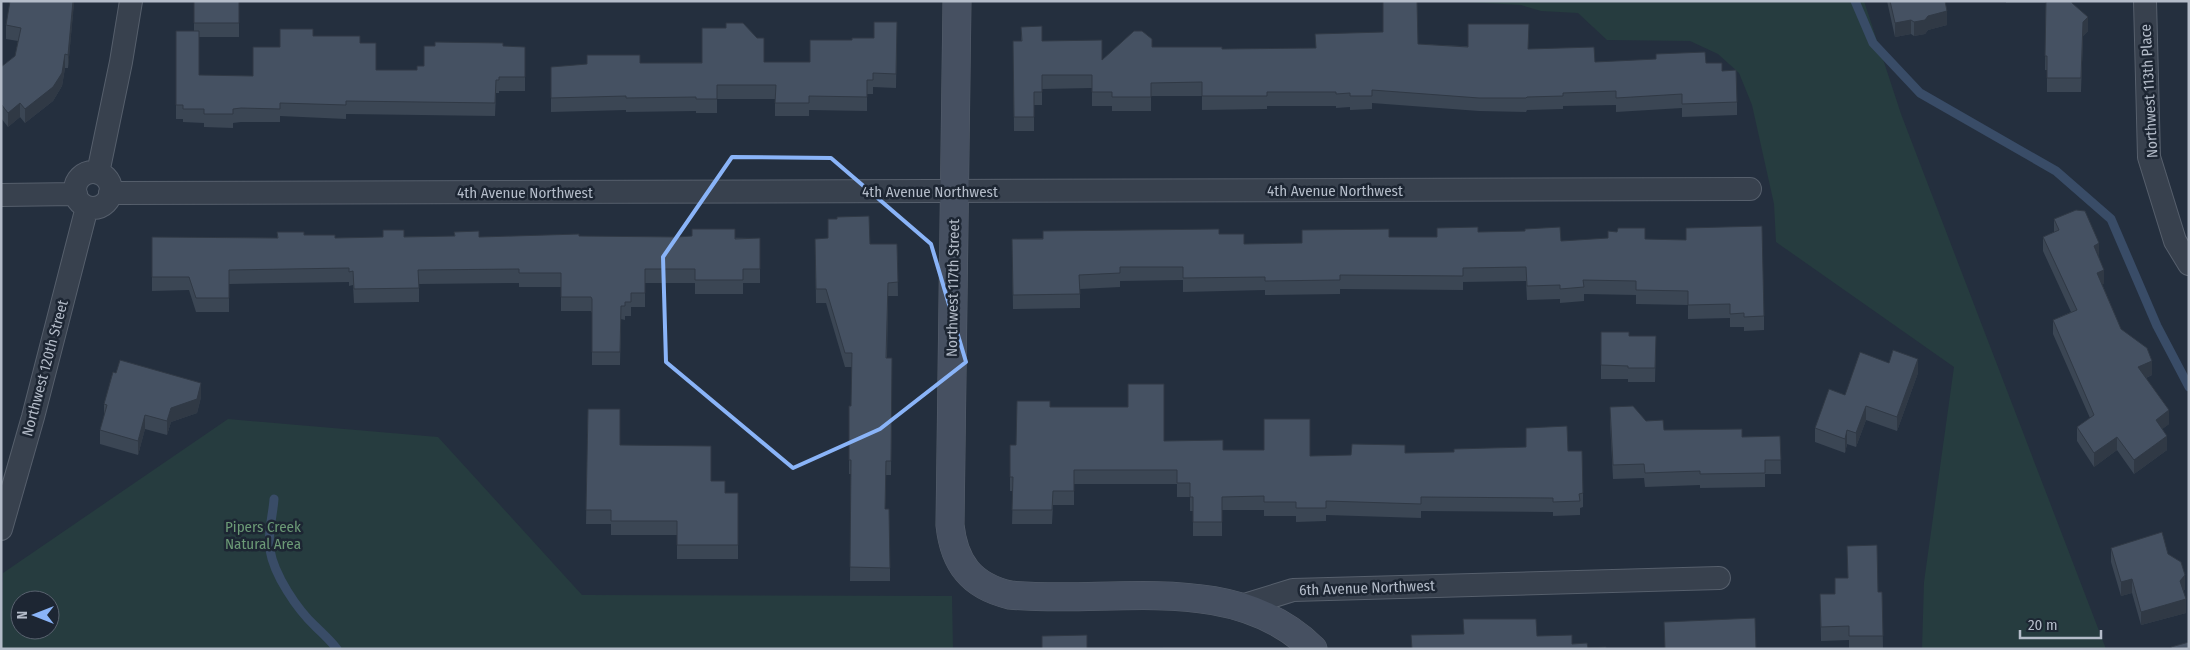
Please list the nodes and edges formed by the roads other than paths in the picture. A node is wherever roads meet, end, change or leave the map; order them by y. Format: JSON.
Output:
{"nodes":[{"id":1,"x":131,"y":1,"type":"edge"},
{"id":2,"x":958,"y":1,"type":"edge"},
{"id":3,"x":2145,"y":1,"type":"edge"},
{"id":4,"x":98,"y":173,"type":"junction"},
{"id":5,"x":1750,"y":189,"type":"dead end"},
{"id":6,"x":954,"y":192,"type":"junction"},
{"id":7,"x":110,"y":193,"type":"junction"},
{"id":8,"x":1,"y":195,"type":"edge"},
{"id":9,"x":81,"y":200,"type":"junction"},
{"id":10,"x":2189,"y":264,"type":"edge"},
{"id":11,"x":1,"y":529,"type":"edge"},
{"id":12,"x":967,"y":571,"type":"joint"},
{"id":13,"x":1719,"y":578,"type":"dead end"},
{"id":14,"x":1238,"y":607,"type":"junction"},
{"id":15,"x":1313,"y":649,"type":"edge"}],
"edges":[{"from":1,"to":4,"type":"street"},
{"from":2,"to":6,"type":"street","name":"Northwest 117th Street"},
{"from":3,"to":10,"type":"street","name":"Northwest 113th Place"},
{"from":4,"to":7,"type":"street"},
{"from":4,"to":9,"type":"street"},
{"from":5,"to":6,"type":"street","name":"4th Avenue Northwest"},
{"from":6,"to":7,"type":"street","name":"4th Avenue Northwest"},
{"from":6,"to":12,"type":"street","name":"Northwest 117th Street"},
{"from":7,"to":9,"type":"street"},
{"from":8,"to":9,"type":"street"},
{"from":9,"to":11,"type":"street","name":"Northwest 120th Street"},
{"from":12,"to":14,"type":"street","name":"6th Avenue Northwest"},
{"from":13,"to":14,"type":"street","name":"6th Avenue Northwest"},
{"from":14,"to":15,"type":"street"}]}
